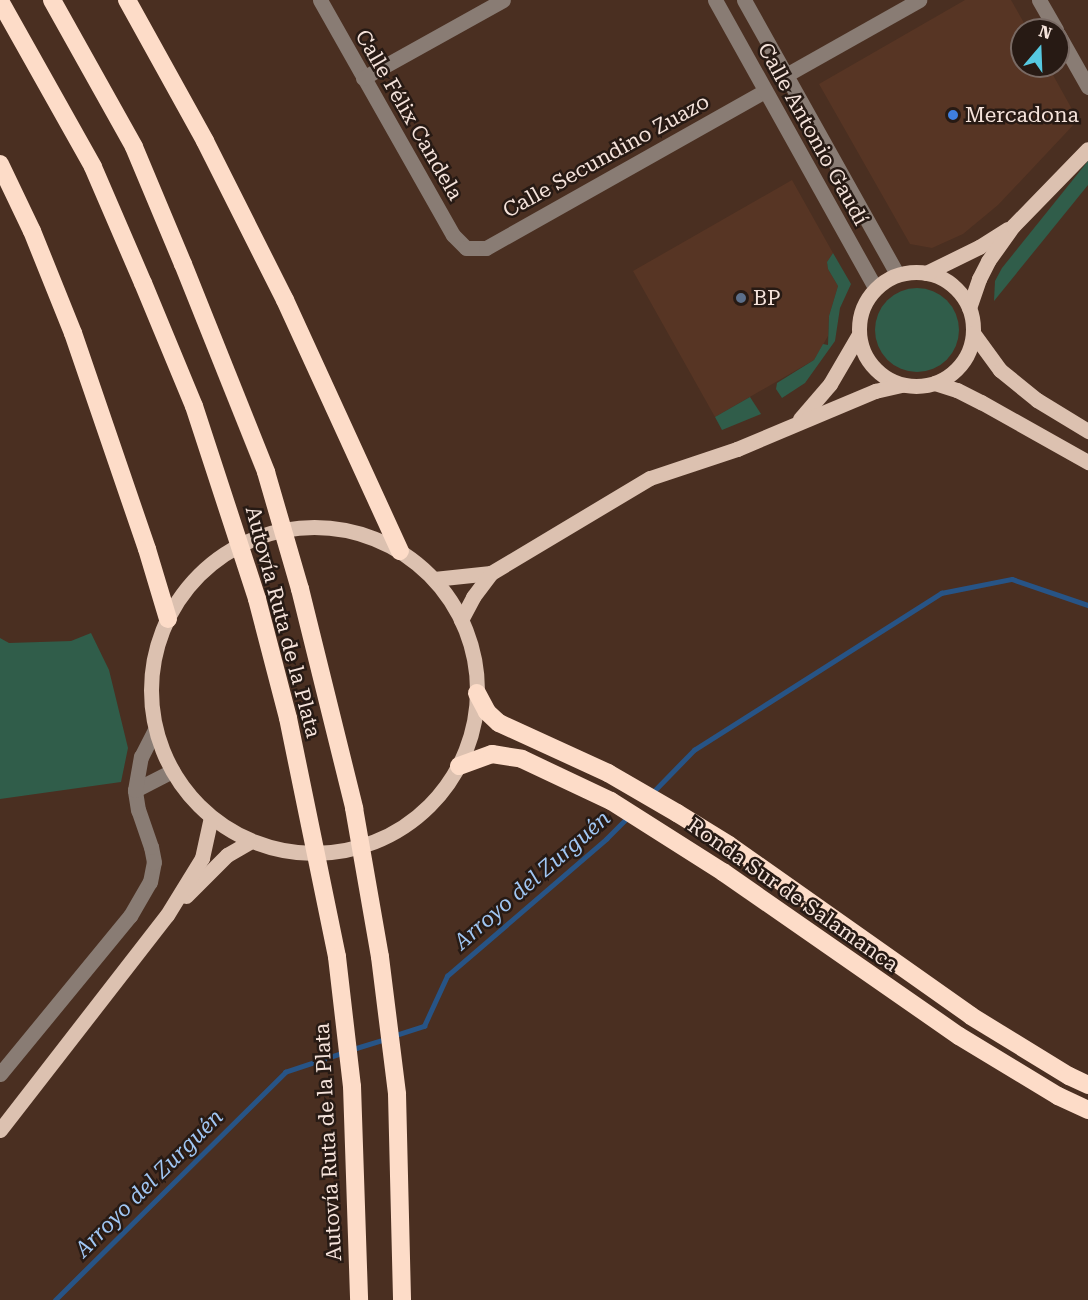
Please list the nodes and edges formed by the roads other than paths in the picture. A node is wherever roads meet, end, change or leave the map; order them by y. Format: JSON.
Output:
{"nodes":[{"id":1,"x":52,"y":0,"type":"edge"},
{"id":2,"x":127,"y":0,"type":"edge"},
{"id":3,"x":320,"y":0,"type":"edge"},
{"id":4,"x":503,"y":0,"type":"edge"},
{"id":5,"x":715,"y":0,"type":"edge"},
{"id":6,"x":744,"y":0,"type":"edge"},
{"id":7,"x":919,"y":0,"type":"edge"},
{"id":8,"x":1039,"y":0,"type":"edge"},
{"id":9,"x":0,"y":1,"type":"edge"},
{"id":10,"x":1049,"y":18,"type":"edge"},
{"id":11,"x":1070,"y":55,"type":"edge"},
{"id":12,"x":786,"y":75,"type":"junction"},
{"id":13,"x":363,"y":78,"type":"junction"},
{"id":14,"x":1088,"y":87,"type":"edge"},
{"id":15,"x":765,"y":91,"type":"junction"},
{"id":16,"x":1088,"y":149,"type":"edge"},
{"id":17,"x":0,"y":164,"type":"edge"},
{"id":18,"x":1013,"y":226,"type":"junction"},
{"id":19,"x":466,"y":248,"type":"joint"},
{"id":20,"x":926,"y":273,"type":"junction"},
{"id":21,"x":897,"y":274,"type":"junction"},
{"id":22,"x":875,"y":288,"type":"junction"},
{"id":23,"x":969,"y":308,"type":"junction"},
{"id":24,"x":973,"y":333,"type":"junction"},
{"id":25,"x":858,"y":336,"type":"junction"},
{"id":26,"x":935,"y":383,"type":"junction"},
{"id":27,"x":901,"y":385,"type":"junction"},
{"id":28,"x":799,"y":421,"type":"junction"},
{"id":29,"x":1088,"y":431,"type":"edge"},
{"id":30,"x":1088,"y":462,"type":"edge"},
{"id":31,"x":400,"y":551,"type":"junction"},
{"id":32,"x":491,"y":573,"type":"junction"},
{"id":33,"x":435,"y":579,"type":"junction"},
{"id":34,"x":168,"y":619,"type":"junction"},
{"id":35,"x":461,"y":620,"type":"junction"},
{"id":36,"x":477,"y":693,"type":"junction"},
{"id":37,"x":155,"y":729,"type":"junction"},
{"id":38,"x":459,"y":766,"type":"junction"},
{"id":39,"x":172,"y":771,"type":"junction"},
{"id":40,"x":135,"y":790,"type":"junction"},
{"id":41,"x":211,"y":817,"type":"junction"},
{"id":42,"x":251,"y":841,"type":"junction"},
{"id":43,"x":167,"y":915,"type":"junction"},
{"id":44,"x":0,"y":1074,"type":"edge"},
{"id":45,"x":1088,"y":1085,"type":"edge"},
{"id":46,"x":1088,"y":1110,"type":"edge"},
{"id":47,"x":0,"y":1130,"type":"edge"},
{"id":48,"x":358,"y":1300,"type":"edge"},
{"id":49,"x":402,"y":1300,"type":"edge"}],
"edges":[{"from":1,"to":49,"type":"highway","name":"Autovía Ruta de la Plata"},
{"from":2,"to":31,"type":"highway"},
{"from":3,"to":13,"type":"street","name":"Calle Félix Candela"},
{"from":4,"to":13,"type":"street"},
{"from":5,"to":15,"type":"street","name":"Calle Antonio Gaudí"},
{"from":6,"to":12,"type":"street","name":"Calle Antonio Gaudí"},
{"from":7,"to":12,"type":"street"},
{"from":8,"to":10,"type":"street"},
{"from":9,"to":48,"type":"highway","name":"Autovía Ruta de la Plata"},
{"from":11,"to":14,"type":"street"},
{"from":12,"to":21,"type":"street","name":"Calle Antonio Gaudí"},
{"from":13,"to":19,"type":"street","name":"Calle Félix Candela"},
{"from":15,"to":19,"type":"street","name":"Calle Secundino Zuazo"},
{"from":15,"to":22,"type":"street","name":"Calle Antonio Gaudí"},
{"from":16,"to":18,"type":"main road"},
{"from":17,"to":34,"type":"highway"},
{"from":18,"to":20,"type":"main road"},
{"from":18,"to":23,"type":"main road"},
{"from":20,"to":21,"type":"main road"},
{"from":20,"to":23,"type":"main road"},
{"from":21,"to":22,"type":"main road"},
{"from":22,"to":25,"type":"main road"},
{"from":23,"to":24,"type":"main road"},
{"from":24,"to":26,"type":"main road"},
{"from":24,"to":29,"type":"main road"},
{"from":25,"to":27,"type":"main road"},
{"from":25,"to":28,"type":"main road"},
{"from":26,"to":27,"type":"main road"},
{"from":26,"to":30,"type":"main road"},
{"from":27,"to":28,"type":"main road"},
{"from":28,"to":32,"type":"main road"},
{"from":31,"to":33,"type":"main road"},
{"from":31,"to":34,"type":"main road"},
{"from":32,"to":33,"type":"main road"},
{"from":32,"to":35,"type":"main road"},
{"from":33,"to":35,"type":"main road"},
{"from":34,"to":37,"type":"main road"},
{"from":35,"to":36,"type":"main road"},
{"from":36,"to":38,"type":"main road"},
{"from":36,"to":45,"type":"highway","name":"Ronda Sur de Salamanca"},
{"from":37,"to":39,"type":"main road"},
{"from":37,"to":40,"type":"street"},
{"from":38,"to":42,"type":"main road"},
{"from":38,"to":46,"type":"highway","name":"Ronda Sur de Salamanca"},
{"from":39,"to":40,"type":"street"},
{"from":39,"to":41,"type":"main road"},
{"from":40,"to":44,"type":"street"},
{"from":41,"to":42,"type":"main road"},
{"from":41,"to":43,"type":"main road"},
{"from":42,"to":43,"type":"main road"},
{"from":43,"to":47,"type":"main road"}]}
